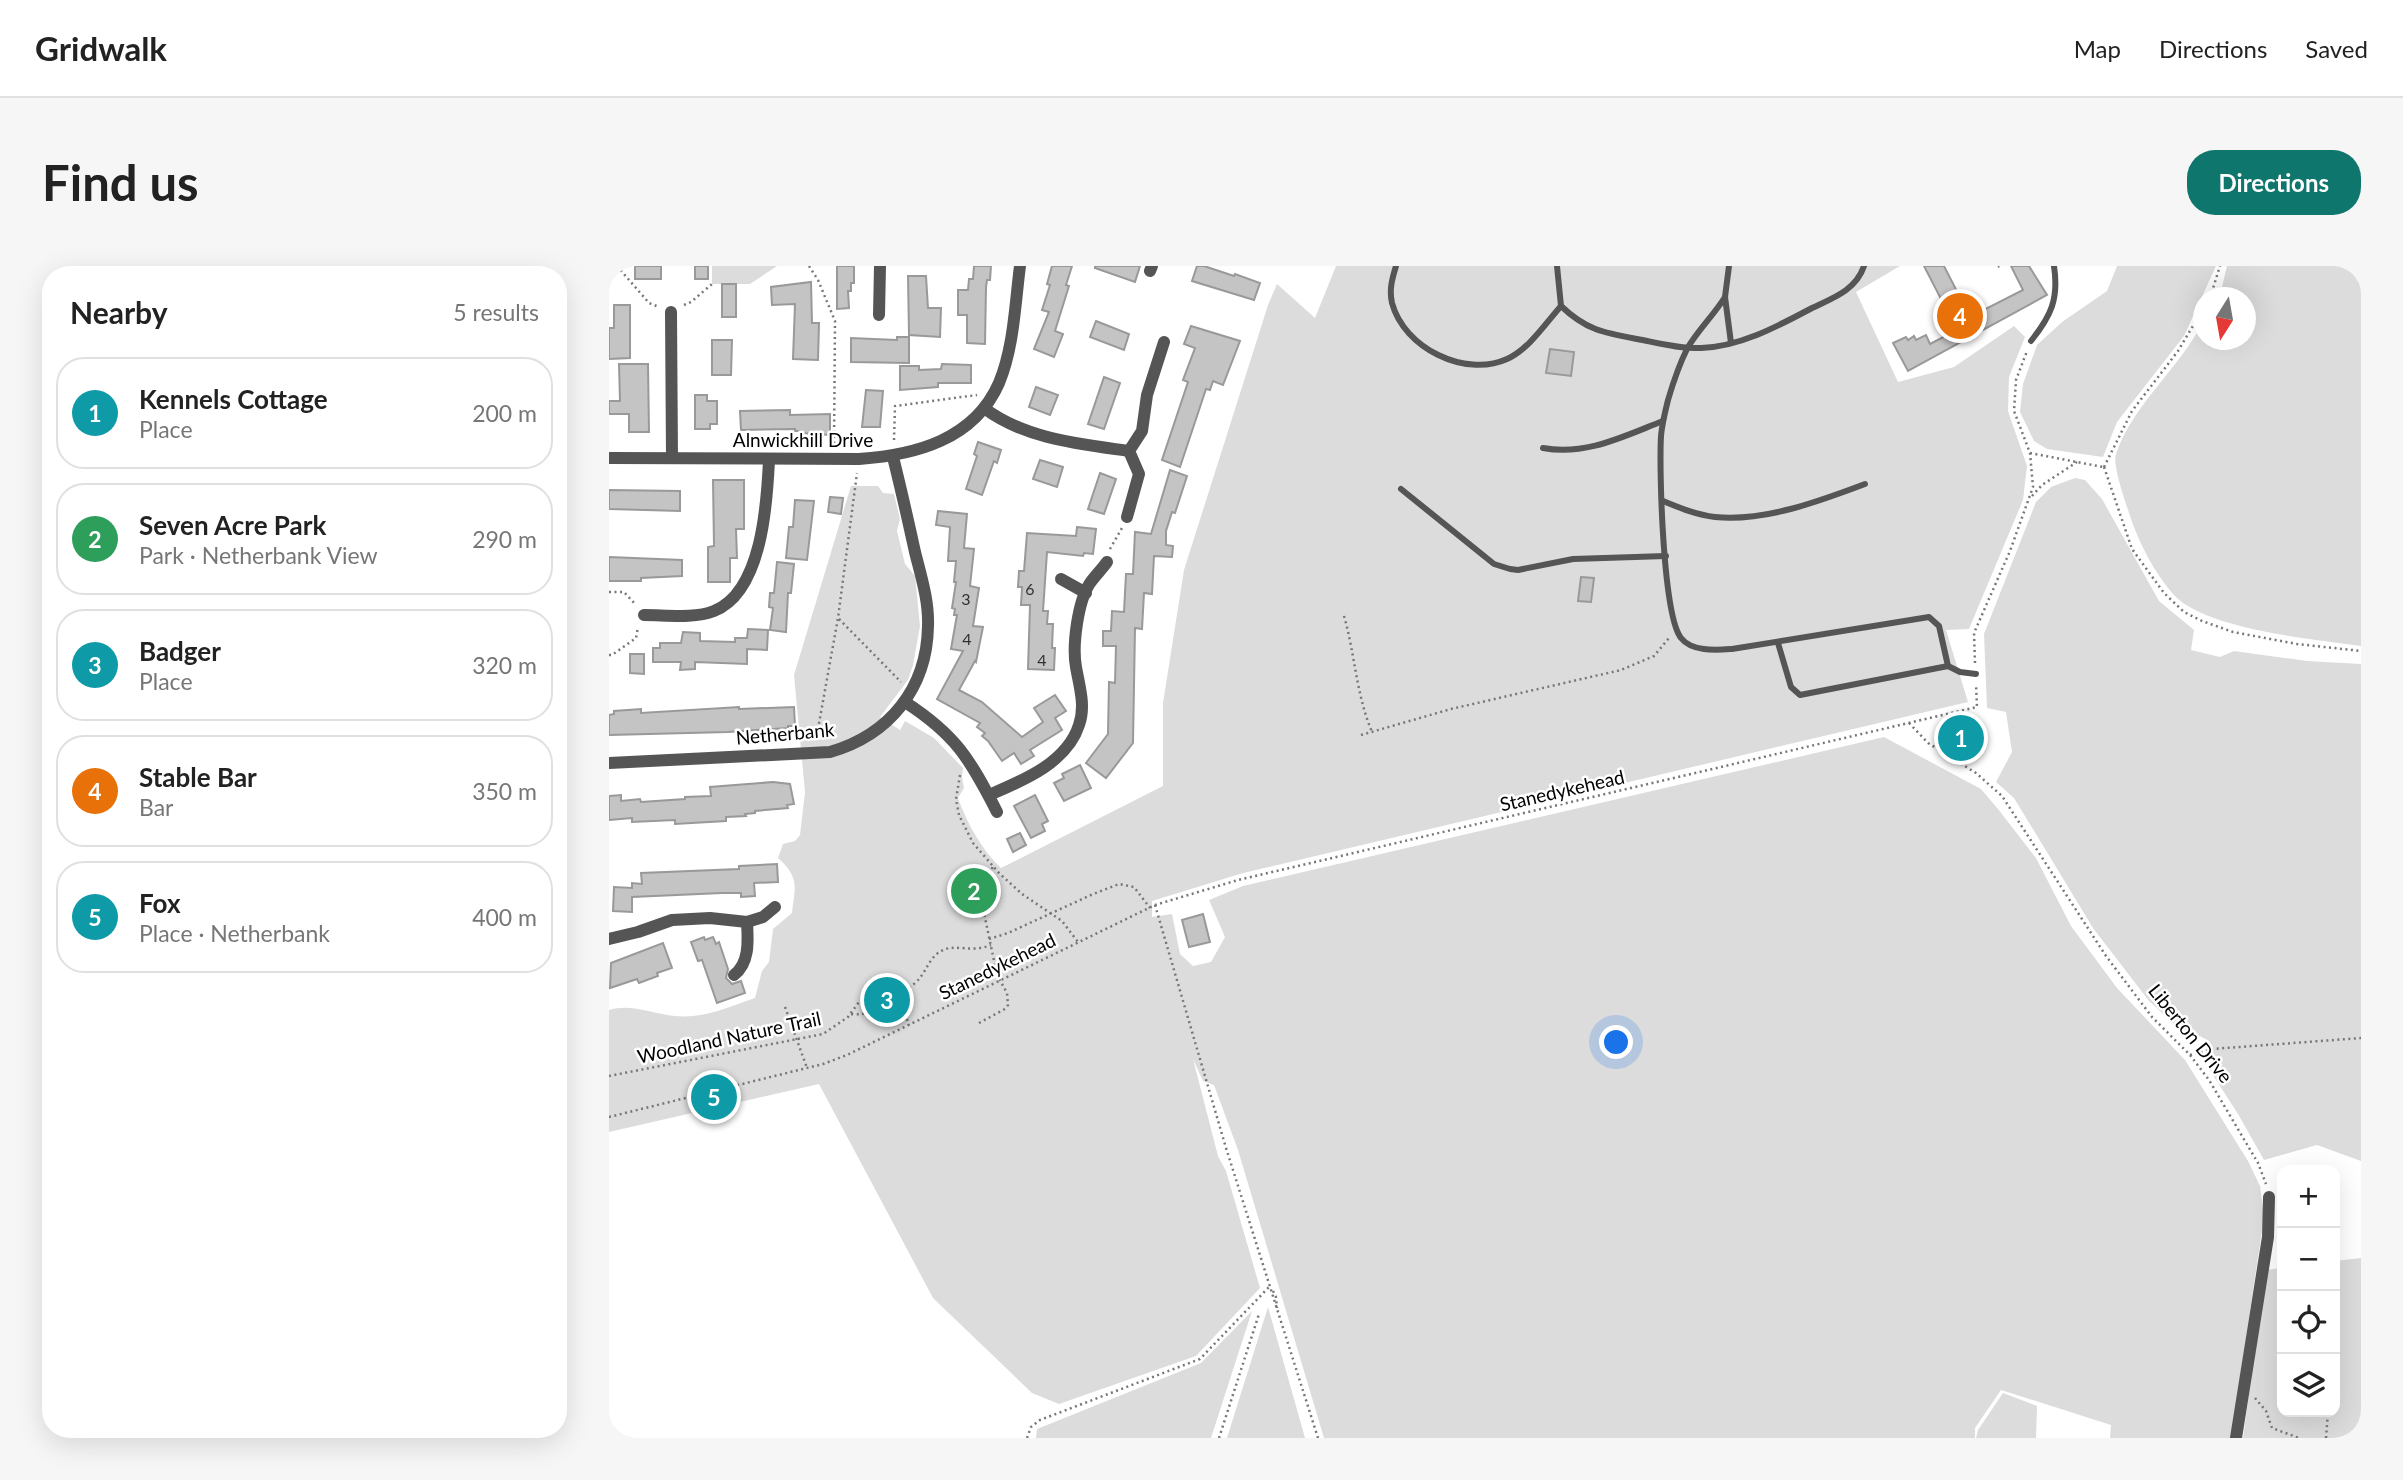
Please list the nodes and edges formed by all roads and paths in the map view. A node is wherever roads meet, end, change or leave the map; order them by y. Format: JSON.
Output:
{"nodes":[{"id":1,"x":617,"y":266,"type":"edge"},
{"id":2,"x":809,"y":266,"type":"edge"},
{"id":3,"x":880,"y":266,"type":"edge"},
{"id":4,"x":1020,"y":266,"type":"edge"},
{"id":5,"x":1396,"y":266,"type":"edge"},
{"id":6,"x":1557,"y":266,"type":"edge"},
{"id":7,"x":1729,"y":266,"type":"edge"},
{"id":8,"x":1864,"y":266,"type":"edge"},
{"id":9,"x":2054,"y":266,"type":"edge"},
{"id":10,"x":2220,"y":266,"type":"edge"},
{"id":11,"x":712,"y":284,"type":"dead end"},
{"id":12,"x":2213,"y":287,"type":"edge"},
{"id":13,"x":1725,"y":297,"type":"junction"},
{"id":14,"x":1561,"y":306,"type":"junction"},
{"id":15,"x":671,"y":312,"type":"junction"},
{"id":16,"x":879,"y":316,"type":"dead end"},
{"id":17,"x":2193,"y":326,"type":"edge"},
{"id":18,"x":2031,"y":341,"type":"joint"},
{"id":19,"x":1164,"y":342,"type":"dead end"},
{"id":20,"x":1731,"y":343,"type":"junction"},
{"id":21,"x":1688,"y":348,"type":"junction"},
{"id":22,"x":994,"y":393,"type":"junction"},
{"id":23,"x":984,"y":408,"type":"junction"},
{"id":24,"x":1663,"y":421,"type":"junction"},
{"id":25,"x":1543,"y":447,"type":"dead end"},
{"id":26,"x":1129,"y":451,"type":"junction"},
{"id":27,"x":2030,"y":453,"type":"junction"},
{"id":28,"x":893,"y":457,"type":"junction"},
{"id":29,"x":609,"y":458,"type":"edge"},
{"id":30,"x":672,"y":458,"type":"junction"},
{"id":31,"x":859,"y":459,"type":"junction"},
{"id":32,"x":769,"y":460,"type":"junction"},
{"id":33,"x":834,"y":460,"type":"junction"},
{"id":34,"x":2077,"y":462,"type":"junction"},
{"id":35,"x":2104,"y":467,"type":"junction"},
{"id":36,"x":1865,"y":484,"type":"dead end"},
{"id":37,"x":1401,"y":489,"type":"dead end"},
{"id":38,"x":2030,"y":498,"type":"junction"},
{"id":39,"x":1663,"y":501,"type":"junction"},
{"id":40,"x":1127,"y":517,"type":"joint"},
{"id":41,"x":1666,"y":556,"type":"junction"},
{"id":42,"x":1107,"y":562,"type":"joint"},
{"id":43,"x":1061,"y":579,"type":"dead end"},
{"id":44,"x":609,"y":592,"type":"edge"},
{"id":45,"x":1086,"y":593,"type":"junction"},
{"id":46,"x":644,"y":615,"type":"junction"},
{"id":47,"x":1343,"y":616,"type":"dead end"},
{"id":48,"x":838,"y":618,"type":"junction"},
{"id":49,"x":1673,"y":622,"type":"junction"},
{"id":50,"x":1778,"y":643,"type":"junction"},
{"id":51,"x":2361,"y":651,"type":"edge"},
{"id":52,"x":609,"y":655,"type":"edge"},
{"id":53,"x":1948,"y":666,"type":"junction"},
{"id":54,"x":1976,"y":674,"type":"junction"},
{"id":55,"x":908,"y":696,"type":"junction"},
{"id":56,"x":1909,"y":723,"type":"junction"},
{"id":57,"x":1372,"y":732,"type":"junction"},
{"id":58,"x":1361,"y":735,"type":"dead end"},
{"id":59,"x":814,"y":753,"type":"junction"},
{"id":60,"x":970,"y":760,"type":"junction"},
{"id":61,"x":609,"y":763,"type":"edge"},
{"id":62,"x":989,"y":795,"type":"junction"},
{"id":63,"x":997,"y":813,"type":"dead end"},
{"id":64,"x":993,"y":866,"type":"junction"},
{"id":65,"x":1155,"y":905,"type":"junction"},
{"id":66,"x":775,"y":907,"type":"dead end"},
{"id":67,"x":1150,"y":908,"type":"junction"},
{"id":68,"x":1052,"y":913,"type":"junction"},
{"id":69,"x":747,"y":922,"type":"junction"},
{"id":70,"x":609,"y":939,"type":"edge"},
{"id":71,"x":989,"y":939,"type":"junction"},
{"id":72,"x":1078,"y":942,"type":"junction"},
{"id":73,"x":991,"y":945,"type":"junction"},
{"id":74,"x":734,"y":975,"type":"dead end"},
{"id":75,"x":1000,"y":980,"type":"junction"},
{"id":76,"x":898,"y":993,"type":"junction"},
{"id":77,"x":885,"y":996,"type":"junction"},
{"id":78,"x":785,"y":1007,"type":"dead end"},
{"id":79,"x":851,"y":1014,"type":"junction"},
{"id":80,"x":979,"y":1023,"type":"dead end"},
{"id":81,"x":909,"y":1025,"type":"junction"},
{"id":82,"x":797,"y":1038,"type":"junction"},
{"id":83,"x":2361,"y":1038,"type":"edge"},
{"id":84,"x":2190,"y":1055,"type":"junction"},
{"id":85,"x":807,"y":1068,"type":"junction"},
{"id":86,"x":609,"y":1076,"type":"edge"},
{"id":87,"x":609,"y":1117,"type":"edge"},
{"id":88,"x":2269,"y":1197,"type":"joint"},
{"id":89,"x":1270,"y":1286,"type":"junction"},
{"id":90,"x":1259,"y":1314,"type":"dead end"},
{"id":91,"x":2255,"y":1397,"type":"dead end"},
{"id":92,"x":2328,"y":1417,"type":"edge"},
{"id":93,"x":1027,"y":1438,"type":"edge"},
{"id":94,"x":1219,"y":1438,"type":"edge"},
{"id":95,"x":1318,"y":1438,"type":"edge"},
{"id":96,"x":2236,"y":1438,"type":"edge"},
{"id":97,"x":2299,"y":1438,"type":"edge"},
{"id":98,"x":2326,"y":1438,"type":"edge"}],
"edges":[{"from":1,"to":15,"type":"path"},
{"from":2,"to":33,"type":"path"},
{"from":3,"to":16,"type":"street"},
{"from":4,"to":22,"type":"street","name":"Alnwickhill Drive"},
{"from":5,"to":14,"type":"lane"},
{"from":6,"to":14,"type":"lane"},
{"from":7,"to":13,"type":"lane"},
{"from":8,"to":20,"type":"lane"},
{"from":9,"to":18,"type":"lane"},
{"from":10,"to":12,"type":"path"},
{"from":11,"to":15,"type":"path"},
{"from":13,"to":20,"type":"lane"},
{"from":13,"to":21,"type":"lane"},
{"from":14,"to":21,"type":"lane"},
{"from":15,"to":30,"type":"street"},
{"from":17,"to":35,"type":"path"},
{"from":18,"to":27,"type":"path"},
{"from":19,"to":26,"type":"street"},
{"from":20,"to":21,"type":"lane"},
{"from":21,"to":24,"type":"lane"},
{"from":22,"to":23,"type":"street","name":"Alnwickhill Drive"},
{"from":22,"to":28,"type":"path"},
{"from":23,"to":26,"type":"street"},
{"from":23,"to":28,"type":"street","name":"Alnwickhill Drive"},
{"from":24,"to":25,"type":"lane"},
{"from":24,"to":39,"type":"lane"},
{"from":26,"to":40,"type":"street"},
{"from":27,"to":34,"type":"path"},
{"from":27,"to":38,"type":"path"},
{"from":28,"to":31,"type":"street","name":"Alnwickhill Drive"},
{"from":28,"to":55,"type":"street","name":"Netherbank"},
{"from":29,"to":30,"type":"street","name":"Alnwickhill Drive"},
{"from":30,"to":32,"type":"street","name":"Alnwickhill Drive"},
{"from":31,"to":33,"type":"street","name":"Alnwickhill Drive"},
{"from":31,"to":48,"type":"path"},
{"from":32,"to":33,"type":"street","name":"Alnwickhill Drive"},
{"from":32,"to":46,"type":"street"},
{"from":34,"to":35,"type":"path"},
{"from":34,"to":38,"type":"path"},
{"from":35,"to":51,"type":"path"},
{"from":36,"to":39,"type":"lane"},
{"from":37,"to":41,"type":"lane"},
{"from":38,"to":54,"type":"path"},
{"from":39,"to":41,"type":"lane"},
{"from":40,"to":42,"type":"path"},
{"from":41,"to":49,"type":"lane"},
{"from":42,"to":45,"type":"street"},
{"from":43,"to":45,"type":"street"},
{"from":44,"to":46,"type":"path"},
{"from":45,"to":62,"type":"street"},
{"from":46,"to":52,"type":"path"},
{"from":47,"to":57,"type":"path"},
{"from":48,"to":55,"type":"path"},
{"from":48,"to":59,"type":"path"},
{"from":49,"to":50,"type":"lane"},
{"from":49,"to":57,"type":"path"},
{"from":50,"to":53,"type":"lane"},
{"from":50,"to":53,"type":"lane"},
{"from":53,"to":54,"type":"lane"},
{"from":54,"to":56,"type":"path","name":"Stanedykehead"},
{"from":55,"to":59,"type":"street","name":"Netherbank"},
{"from":55,"to":60,"type":"street"},
{"from":56,"to":65,"type":"path","name":"Stanedykehead"},
{"from":56,"to":84,"type":"path","name":"Liberton Drive"},
{"from":57,"to":58,"type":"path"},
{"from":59,"to":61,"type":"street","name":"Netherbank"},
{"from":60,"to":62,"type":"street"},
{"from":60,"to":64,"type":"path"},
{"from":62,"to":63,"type":"street"},
{"from":64,"to":68,"type":"path"},
{"from":64,"to":71,"type":"path"},
{"from":65,"to":67,"type":"path","name":"Stanedykehead"},
{"from":65,"to":89,"type":"path"},
{"from":66,"to":69,"type":"street"},
{"from":67,"to":68,"type":"path"},
{"from":67,"to":72,"type":"path","name":"Stanedykehead"},
{"from":68,"to":71,"type":"path"},
{"from":68,"to":72,"type":"path"},
{"from":69,"to":70,"type":"street"},
{"from":69,"to":74,"type":"street"},
{"from":71,"to":73,"type":"path"},
{"from":72,"to":75,"type":"path","name":"Stanedykehead"},
{"from":73,"to":75,"type":"path"},
{"from":73,"to":76,"type":"path","name":"Woodland Nature Trail"},
{"from":75,"to":80,"type":"path"},
{"from":75,"to":81,"type":"path","name":"Stanedykehead"},
{"from":76,"to":77,"type":"path","name":"Woodland Nature Trail"},
{"from":76,"to":81,"type":"path"},
{"from":77,"to":79,"type":"path","name":"Woodland Nature Trail"},
{"from":77,"to":79,"type":"path","name":"Woodland Nature Trail"},
{"from":78,"to":82,"type":"path"},
{"from":79,"to":82,"type":"path","name":"Woodland Nature Trail"},
{"from":81,"to":85,"type":"path","name":"Stanedykehead"},
{"from":82,"to":85,"type":"path"},
{"from":82,"to":86,"type":"path","name":"Woodland Nature Trail"},
{"from":83,"to":84,"type":"path"},
{"from":84,"to":88,"type":"path","name":"Liberton Drive"},
{"from":85,"to":87,"type":"path","name":"Stanedykehead"},
{"from":88,"to":96,"type":"street"},
{"from":89,"to":93,"type":"path"},
{"from":89,"to":95,"type":"path"},
{"from":90,"to":94,"type":"path"},
{"from":91,"to":97,"type":"path"},
{"from":92,"to":98,"type":"path"}]}
